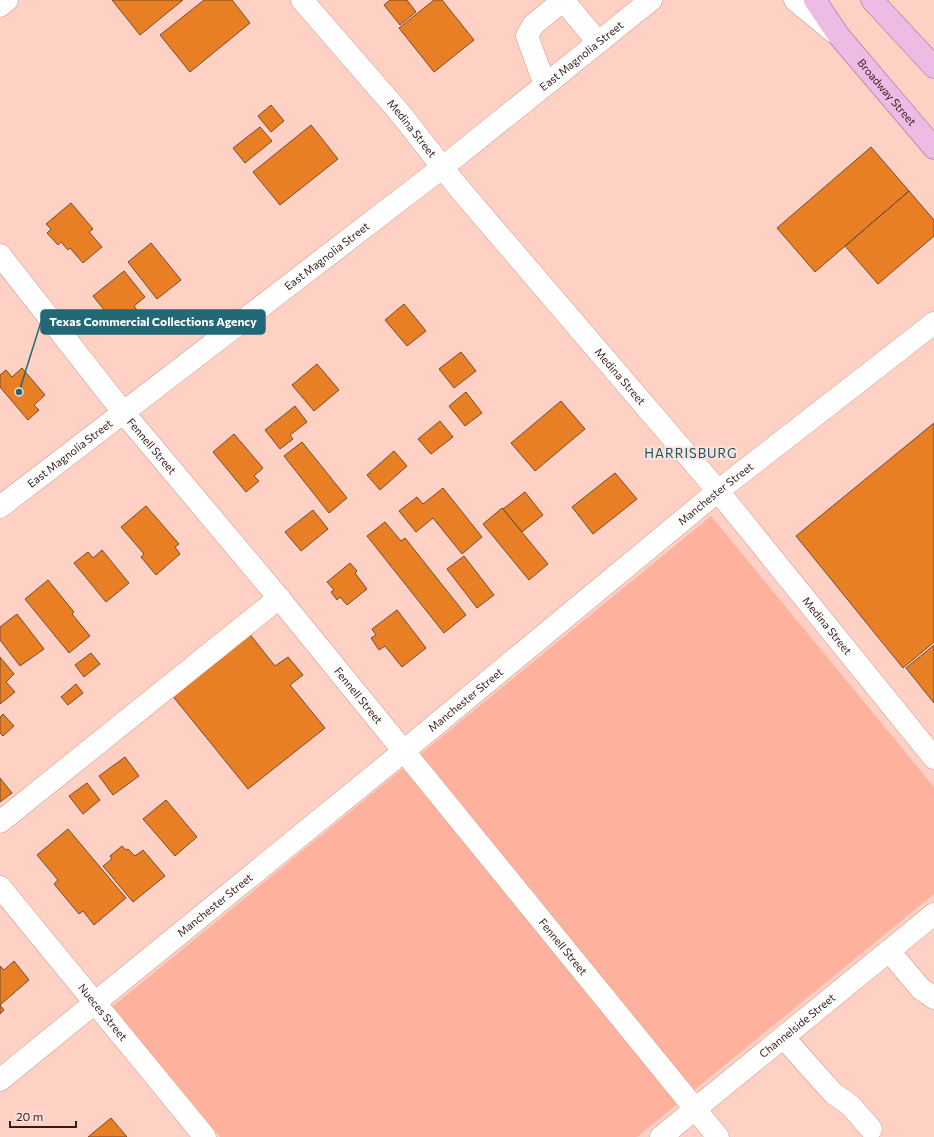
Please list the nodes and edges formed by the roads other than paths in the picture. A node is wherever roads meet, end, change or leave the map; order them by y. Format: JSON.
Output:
{"nodes":[{"id":1,"x":7,"y":0,"type":"edge"},
{"id":2,"x":302,"y":0,"type":"edge"},
{"id":3,"x":563,"y":0,"type":"edge"},
{"id":4,"x":651,"y":0,"type":"edge"},
{"id":5,"x":794,"y":0,"type":"edge"},
{"id":6,"x":815,"y":0,"type":"edge"},
{"id":7,"x":874,"y":1,"type":"edge"},
{"id":8,"x":0,"y":6,"type":"edge"},
{"id":9,"x":838,"y":36,"type":"junction"},
{"id":10,"x":598,"y":42,"type":"junction"},
{"id":11,"x":934,"y":67,"type":"edge"},
{"id":12,"x":545,"y":85,"type":"junction"},
{"id":13,"x":934,"y":148,"type":"edge"},
{"id":14,"x":443,"y":167,"type":"junction"},
{"id":15,"x":0,"y":254,"type":"edge"},
{"id":16,"x":934,"y":323,"type":"edge"},
{"id":17,"x":123,"y":412,"type":"junction"},
{"id":18,"x":718,"y":491,"type":"junction"},
{"id":19,"x":0,"y":507,"type":"edge"},
{"id":20,"x":279,"y":598,"type":"junction"},
{"id":21,"x":404,"y":751,"type":"junction"},
{"id":22,"x":934,"y":758,"type":"edge"},
{"id":23,"x":0,"y":822,"type":"edge"},
{"id":24,"x":0,"y":887,"type":"edge"},
{"id":25,"x":934,"y":914,"type":"edge"},
{"id":26,"x":889,"y":951,"type":"junction"},
{"id":27,"x":934,"y":998,"type":"edge"},
{"id":28,"x":94,"y":1002,"type":"junction"},
{"id":29,"x":784,"y":1038,"type":"junction"},
{"id":30,"x":0,"y":1080,"type":"edge"},
{"id":31,"x":695,"y":1110,"type":"junction"},
{"id":32,"x":871,"y":1129,"type":"dead end"},
{"id":33,"x":205,"y":1137,"type":"edge"},
{"id":34,"x":661,"y":1137,"type":"edge"},
{"id":35,"x":718,"y":1137,"type":"edge"}],
"edges":[{"from":1,"to":8,"type":"street"},
{"from":2,"to":14,"type":"street","name":"Medina Street"},
{"from":3,"to":10,"type":"street"},
{"from":3,"to":12,"type":"street"},
{"from":4,"to":10,"type":"street","name":"East Magnolia Street"},
{"from":5,"to":9,"type":"street","name":"Broadway Street"},
{"from":6,"to":9,"type":"main road","name":"Broadway Street"},
{"from":7,"to":11,"type":"main road"},
{"from":9,"to":13,"type":"main road","name":"Broadway Street"},
{"from":10,"to":12,"type":"street","name":"East Magnolia Street"},
{"from":12,"to":14,"type":"street","name":"East Magnolia Street"},
{"from":14,"to":17,"type":"street","name":"East Magnolia Street"},
{"from":14,"to":18,"type":"street","name":"Medina Street"},
{"from":15,"to":17,"type":"street","name":"Fennell Street"},
{"from":16,"to":18,"type":"street","name":"Manchester Street"},
{"from":17,"to":19,"type":"street","name":"East Magnolia Street"},
{"from":17,"to":20,"type":"street","name":"Fennell Street"},
{"from":18,"to":21,"type":"street","name":"Manchester Street"},
{"from":18,"to":22,"type":"street","name":"Medina Street"},
{"from":20,"to":21,"type":"street","name":"Fennell Street"},
{"from":20,"to":23,"type":"street"},
{"from":21,"to":28,"type":"street","name":"Manchester Street"},
{"from":21,"to":31,"type":"street","name":"Fennell Street"},
{"from":24,"to":28,"type":"street","name":"Nueces Street"},
{"from":25,"to":26,"type":"street","name":"Channelside Street"},
{"from":26,"to":27,"type":"street"},
{"from":26,"to":29,"type":"street","name":"Channelside Street"},
{"from":28,"to":30,"type":"street","name":"Manchester Street"},
{"from":28,"to":33,"type":"street","name":"Nueces Street"},
{"from":29,"to":31,"type":"street","name":"Channelside Street"},
{"from":29,"to":32,"type":"street"},
{"from":31,"to":34,"type":"street","name":"Channelside Street"},
{"from":31,"to":35,"type":"street","name":"Fennell Street"}]}
